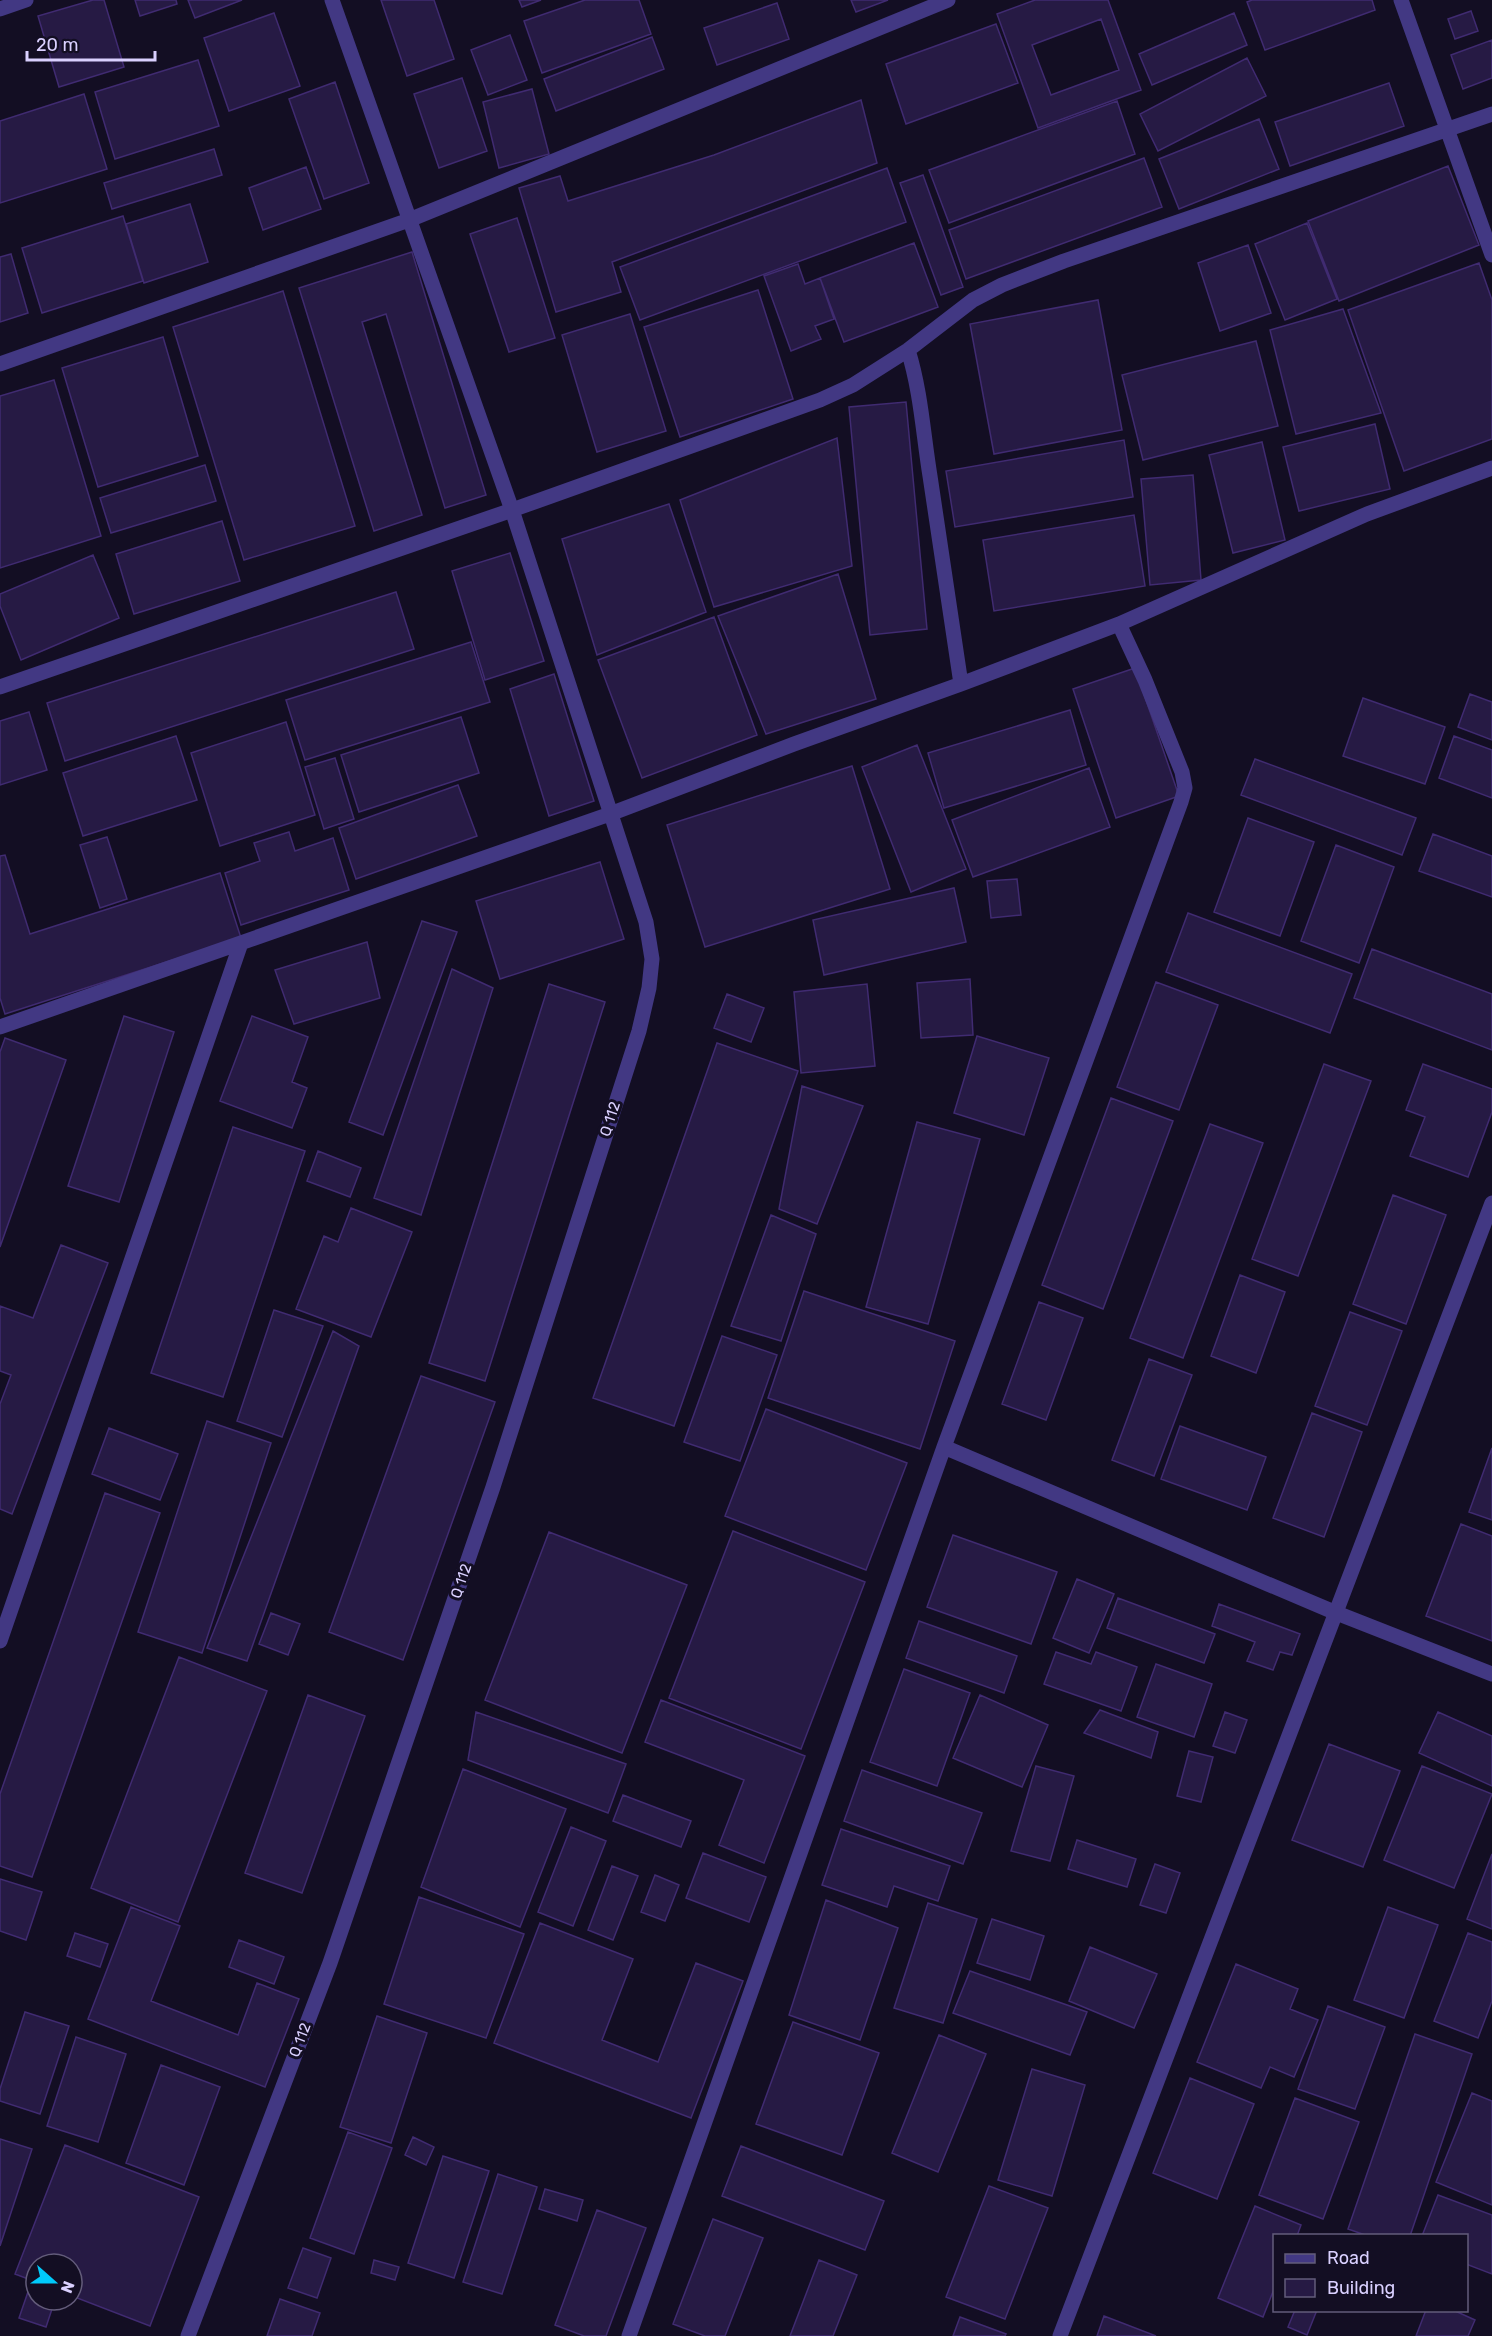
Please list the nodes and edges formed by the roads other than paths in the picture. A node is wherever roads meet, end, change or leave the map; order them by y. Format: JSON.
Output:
{"nodes":[{"id":1,"x":26,"y":0,"type":"edge"},
{"id":2,"x":332,"y":0,"type":"edge"},
{"id":3,"x":948,"y":0,"type":"edge"},
{"id":4,"x":1401,"y":0,"type":"edge"},
{"id":5,"x":0,"y":9,"type":"edge"},
{"id":6,"x":1492,"y":114,"type":"edge"},
{"id":7,"x":1447,"y":130,"type":"junction"},
{"id":8,"x":409,"y":220,"type":"junction"},
{"id":9,"x":1492,"y":255,"type":"edge"},
{"id":10,"x":908,"y":350,"type":"junction"},
{"id":11,"x":0,"y":364,"type":"edge"},
{"id":12,"x":1492,"y":468,"type":"edge"},
{"id":13,"x":512,"y":510,"type":"junction"},
{"id":14,"x":1119,"y":624,"type":"junction"},
{"id":15,"x":961,"y":684,"type":"junction"},
{"id":16,"x":0,"y":687,"type":"edge"},
{"id":17,"x":610,"y":814,"type":"junction"},
{"id":18,"x":241,"y":943,"type":"junction"},
{"id":19,"x":0,"y":1027,"type":"edge"},
{"id":20,"x":1492,"y":1203,"type":"edge"},
{"id":21,"x":944,"y":1447,"type":"junction"},
{"id":22,"x":1335,"y":1612,"type":"junction"},
{"id":23,"x":0,"y":1641,"type":"edge"},
{"id":24,"x":1492,"y":1674,"type":"edge"},
{"id":25,"x":188,"y":2336,"type":"edge"},
{"id":26,"x":629,"y":2336,"type":"edge"},
{"id":27,"x":1060,"y":2336,"type":"edge"}],
"edges":[{"from":1,"to":5,"type":"street"},
{"from":2,"to":8,"type":"street","name":"Q 112"},
{"from":3,"to":8,"type":"street"},
{"from":4,"to":7,"type":"street"},
{"from":6,"to":7,"type":"street"},
{"from":7,"to":9,"type":"street"},
{"from":7,"to":10,"type":"street"},
{"from":8,"to":11,"type":"street"},
{"from":8,"to":13,"type":"street","name":"Q 112"},
{"from":10,"to":13,"type":"street"},
{"from":10,"to":15,"type":"street"},
{"from":12,"to":14,"type":"street"},
{"from":13,"to":16,"type":"street"},
{"from":13,"to":17,"type":"street","name":"Q 112"},
{"from":14,"to":15,"type":"street"},
{"from":14,"to":21,"type":"street"},
{"from":15,"to":17,"type":"street"},
{"from":17,"to":18,"type":"street"},
{"from":17,"to":25,"type":"street","name":"Q 112"},
{"from":18,"to":19,"type":"street"},
{"from":18,"to":23,"type":"street"},
{"from":20,"to":22,"type":"street"},
{"from":21,"to":22,"type":"street"},
{"from":21,"to":26,"type":"street"},
{"from":22,"to":24,"type":"street"},
{"from":22,"to":27,"type":"street"}]}
